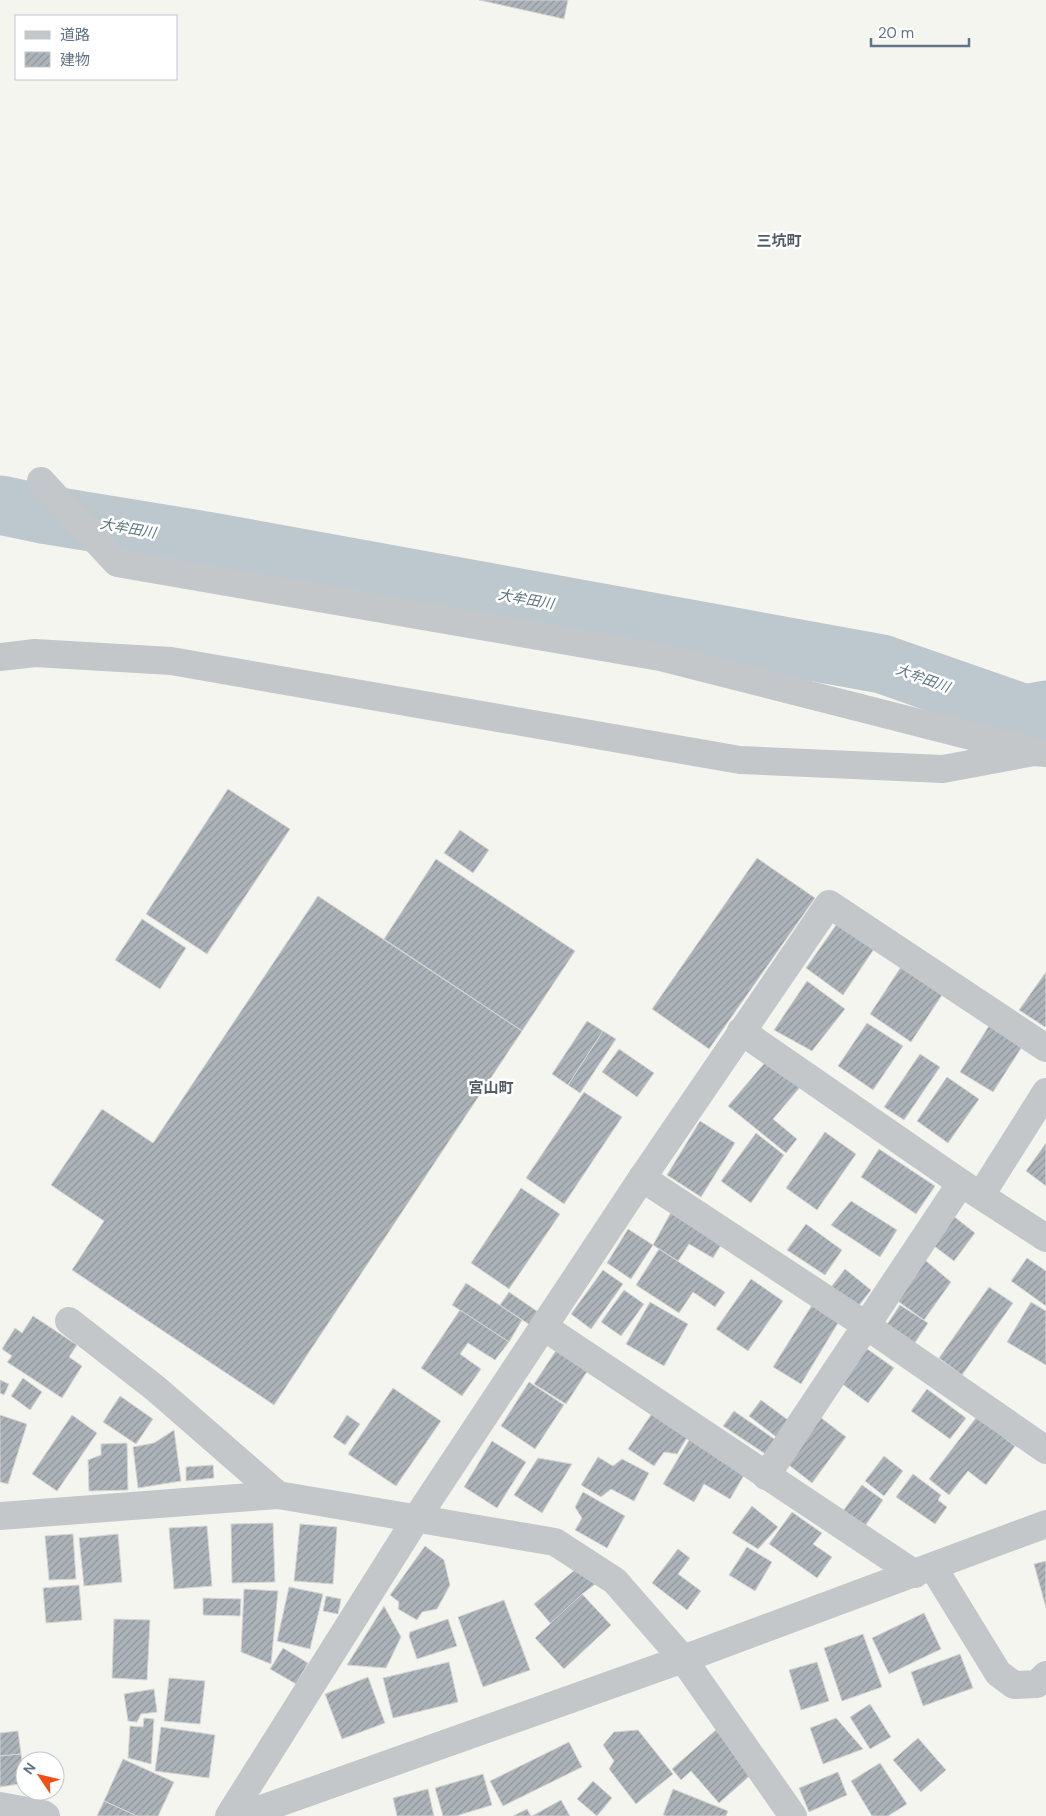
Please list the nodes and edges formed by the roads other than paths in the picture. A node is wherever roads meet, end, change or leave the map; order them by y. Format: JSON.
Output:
{"nodes":[{"id":1,"x":41,"y":481,"type":"dead end"},
{"id":2,"x":0,"y":657,"type":"edge"},
{"id":3,"x":1040,"y":753,"type":"edge"},
{"id":4,"x":741,"y":1031,"type":"junction"},
{"id":5,"x":1046,"y":1048,"type":"edge"},
{"id":6,"x":1046,"y":1092,"type":"edge"},
{"id":7,"x":642,"y":1178,"type":"junction"},
{"id":8,"x":971,"y":1189,"type":"junction"},
{"id":9,"x":1046,"y":1238,"type":"edge"},
{"id":10,"x":70,"y":1322,"type":"dead end"},
{"id":11,"x":867,"y":1326,"type":"junction"},
{"id":12,"x":544,"y":1328,"type":"junction"},
{"id":13,"x":1046,"y":1450,"type":"edge"},
{"id":14,"x":766,"y":1476,"type":"junction"},
{"id":15,"x":278,"y":1495,"type":"junction"},
{"id":16,"x":0,"y":1516,"type":"edge"},
{"id":17,"x":416,"y":1519,"type":"junction"},
{"id":18,"x":1046,"y":1524,"type":"edge"},
{"id":19,"x":924,"y":1570,"type":"junction"},
{"id":20,"x":683,"y":1659,"type":"junction"},
{"id":21,"x":1046,"y":1675,"type":"edge"},
{"id":22,"x":0,"y":1806,"type":"edge"},
{"id":23,"x":46,"y":1816,"type":"edge"},
{"id":24,"x":229,"y":1816,"type":"edge"},
{"id":25,"x":242,"y":1816,"type":"edge"},
{"id":26,"x":793,"y":1816,"type":"edge"}],
"edges":[{"from":1,"to":3,"type":"street"},
{"from":2,"to":3,"type":"street"},
{"from":4,"to":5,"type":"street"},
{"from":4,"to":7,"type":"street"},
{"from":4,"to":8,"type":"street"},
{"from":6,"to":8,"type":"street"},
{"from":7,"to":11,"type":"street"},
{"from":7,"to":12,"type":"street"},
{"from":8,"to":9,"type":"street"},
{"from":8,"to":11,"type":"street"},
{"from":10,"to":15,"type":"street"},
{"from":11,"to":13,"type":"street"},
{"from":11,"to":14,"type":"street"},
{"from":12,"to":14,"type":"street"},
{"from":12,"to":17,"type":"street"},
{"from":14,"to":19,"type":"street"},
{"from":15,"to":16,"type":"street"},
{"from":15,"to":17,"type":"street"},
{"from":17,"to":20,"type":"street"},
{"from":17,"to":24,"type":"street"},
{"from":18,"to":19,"type":"street"},
{"from":19,"to":20,"type":"street"},
{"from":19,"to":21,"type":"street"},
{"from":20,"to":25,"type":"street"},
{"from":20,"to":26,"type":"street"},
{"from":22,"to":23,"type":"street"}]}
